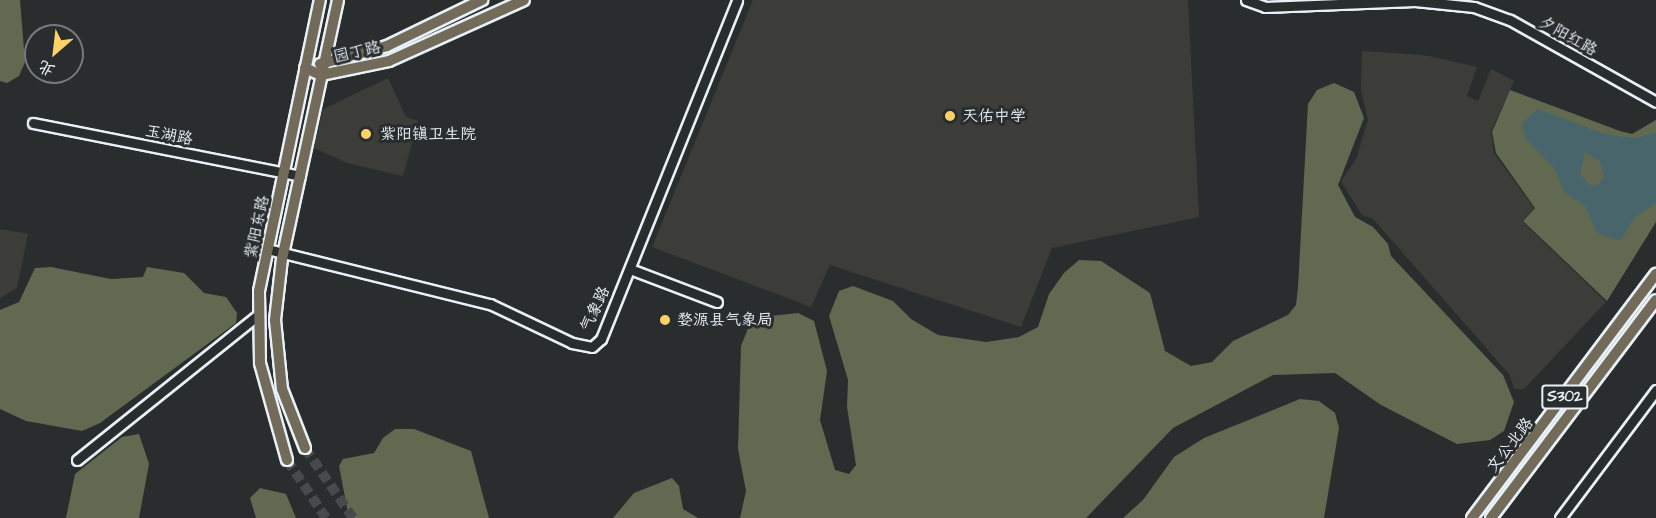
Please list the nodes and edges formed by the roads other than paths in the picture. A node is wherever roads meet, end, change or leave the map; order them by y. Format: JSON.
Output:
{"nodes":[{"id":1,"x":320,"y":0,"type":"edge"},
{"id":2,"x":338,"y":0,"type":"edge"},
{"id":3,"x":482,"y":0,"type":"edge"},
{"id":4,"x":524,"y":0,"type":"edge"},
{"id":5,"x":737,"y":0,"type":"edge"},
{"id":6,"x":1246,"y":0,"type":"edge"},
{"id":7,"x":1448,"y":1,"type":"edge"},
{"id":8,"x":325,"y":63,"type":"junction"},
{"id":9,"x":305,"y":68,"type":"junction"},
{"id":10,"x":321,"y":75,"type":"junction"},
{"id":11,"x":1656,"y":102,"type":"edge"},
{"id":12,"x":33,"y":123,"type":"dead end"},
{"id":13,"x":283,"y":173,"type":"junction"},
{"id":14,"x":300,"y":176,"type":"junction"},
{"id":15,"x":267,"y":249,"type":"junction"},
{"id":16,"x":283,"y":252,"type":"junction"},
{"id":17,"x":630,"y":269,"type":"junction"},
{"id":18,"x":1656,"y":274,"type":"edge"},
{"id":19,"x":1656,"y":300,"type":"edge"},
{"id":20,"x":717,"y":302,"type":"dead end"},
{"id":21,"x":259,"y":314,"type":"junction"},
{"id":22,"x":1656,"y":390,"type":"edge"},
{"id":23,"x":306,"y":448,"type":"tunnel mouth"},
{"id":24,"x":78,"y":460,"type":"dead end"},
{"id":25,"x":287,"y":460,"type":"tunnel mouth"},
{"id":26,"x":1472,"y":518,"type":"edge"},
{"id":27,"x":1491,"y":518,"type":"edge"},
{"id":28,"x":1560,"y":518,"type":"edge"}],
"edges":[{"from":1,"to":9,"type":"main road","name":"紫阳东路"},
{"from":2,"to":8,"type":"main road","name":"紫阳东路"},
{"from":3,"to":8,"type":"main road","name":"园丁路"},
{"from":4,"to":10,"type":"main road","name":"园丁路"},
{"from":5,"to":17,"type":"street","name":"气象路"},
{"from":6,"to":7,"type":"street","name":"夕阳红路"},
{"from":7,"to":11,"type":"street","name":"夕阳红路"},
{"from":8,"to":9,"type":"main road","name":"园丁路"},
{"from":8,"to":10,"type":"main road","name":"紫阳东路"},
{"from":9,"to":10,"type":"main road","name":"园丁路"},
{"from":9,"to":13,"type":"main road","name":"紫阳东路"},
{"from":10,"to":14,"type":"main road","name":"紫阳东路"},
{"from":12,"to":13,"type":"street","name":"玉湖路"},
{"from":13,"to":14,"type":"street","name":"玉湖路"},
{"from":13,"to":15,"type":"main road","name":"紫阳东路"},
{"from":14,"to":16,"type":"main road","name":"紫阳东路"},
{"from":15,"to":16,"type":"street","name":"气象路"},
{"from":15,"to":21,"type":"main road","name":"紫阳东路"},
{"from":16,"to":17,"type":"street","name":"气象路"},
{"from":16,"to":23,"type":"main road","name":"紫阳东路"},
{"from":17,"to":20,"type":"street"},
{"from":18,"to":26,"type":"main road","name":"文公北路","number":"S302"},
{"from":19,"to":27,"type":"main road","name":"文公北路","number":"S302"},
{"from":21,"to":24,"type":"street"},
{"from":21,"to":25,"type":"main road","name":"紫阳东路"},
{"from":22,"to":28,"type":"street"}]}
